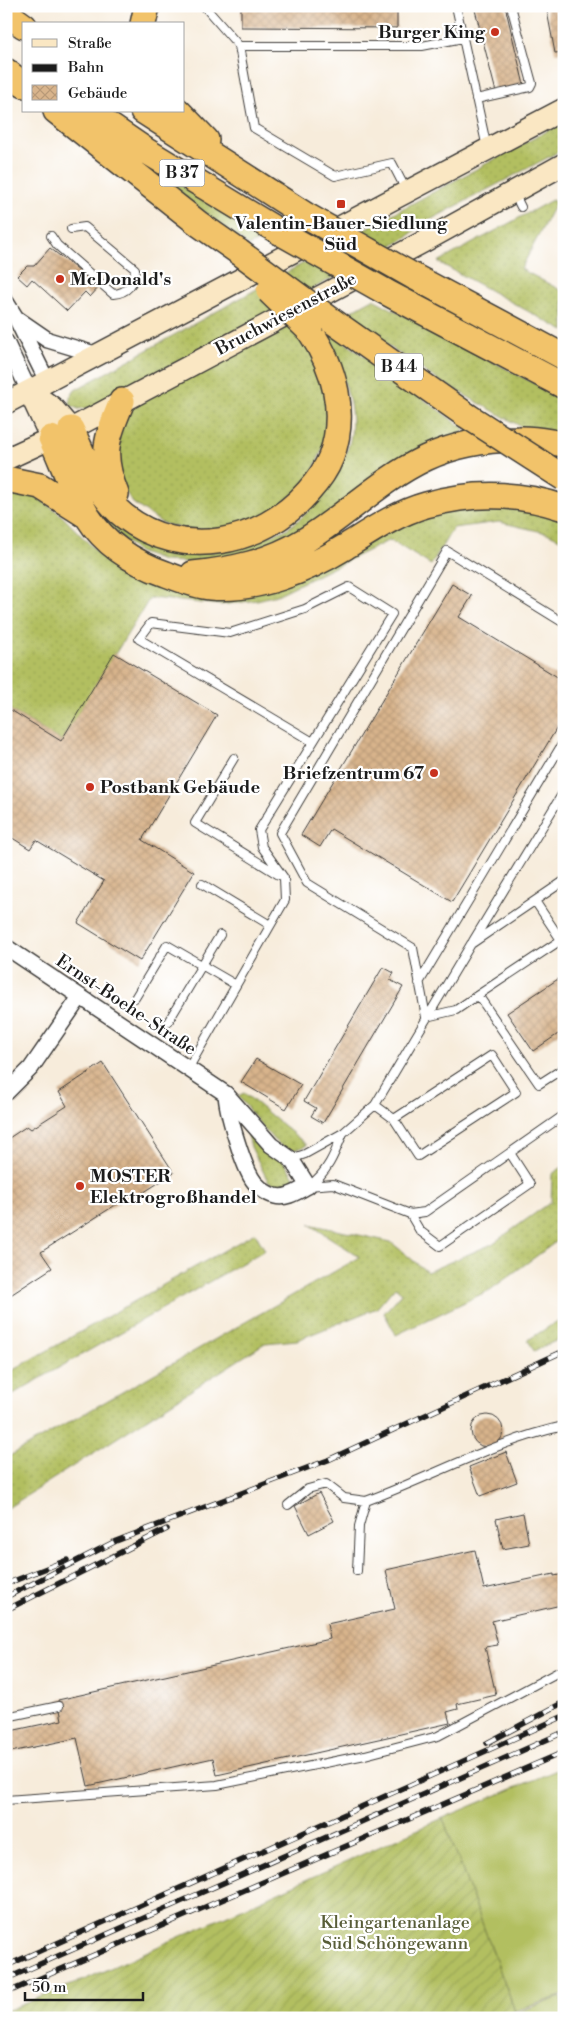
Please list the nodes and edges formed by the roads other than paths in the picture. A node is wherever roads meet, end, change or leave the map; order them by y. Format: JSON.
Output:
{"nodes":[{"id":1,"x":147,"y":6,"type":"edge"},
{"id":2,"x":204,"y":6,"type":"edge"},
{"id":3,"x":510,"y":6,"type":"edge"},
{"id":4,"x":459,"y":7,"type":"edge"},
{"id":5,"x":6,"y":13,"type":"edge"},
{"id":6,"x":144,"y":22,"type":"edge"},
{"id":7,"x":22,"y":25,"type":"edge"},
{"id":8,"x":462,"y":38,"type":"junction"},
{"id":9,"x":239,"y":46,"type":"junction"},
{"id":10,"x":6,"y":52,"type":"edge"},
{"id":11,"x":22,"y":64,"type":"edge"},
{"id":12,"x":6,"y":71,"type":"edge"},
{"id":13,"x":22,"y":83,"type":"edge"},
{"id":14,"x":476,"y":99,"type":"junction"},
{"id":15,"x":564,"y":109,"type":"edge"},
{"id":16,"x":57,"y":112,"type":"edge"},
{"id":17,"x":89,"y":112,"type":"edge"},
{"id":18,"x":145,"y":112,"type":"edge"},
{"id":19,"x":179,"y":112,"type":"edge"},
{"id":20,"x":488,"y":150,"type":"junction"},
{"id":21,"x":564,"y":164,"type":"edge"},
{"id":22,"x":241,"y":174,"type":"junction"},
{"id":23,"x":407,"y":192,"type":"junction"},
{"id":24,"x":72,"y":229,"type":"dead end"},
{"id":25,"x":52,"y":236,"type":"dead end"},
{"id":26,"x":6,"y":302,"type":"edge"},
{"id":27,"x":16,"y":318,"type":"junction"},
{"id":28,"x":321,"y":326,"type":"junction"},
{"id":29,"x":6,"y":342,"type":"edge"},
{"id":30,"x":98,"y":355,"type":"junction"},
{"id":31,"x":564,"y":357,"type":"edge"},
{"id":32,"x":38,"y":386,"type":"junction"},
{"id":33,"x":564,"y":386,"type":"edge"},
{"id":34,"x":122,"y":401,"type":"junction"},
{"id":35,"x":6,"y":403,"type":"edge"},
{"id":36,"x":61,"y":433,"type":"junction"},
{"id":37,"x":564,"y":444,"type":"edge"},
{"id":38,"x":6,"y":459,"type":"edge"},
{"id":39,"x":564,"y":478,"type":"edge"},
{"id":40,"x":6,"y":479,"type":"edge"},
{"id":41,"x":87,"y":492,"type":"junction"},
{"id":42,"x":564,"y":508,"type":"edge"},
{"id":43,"x":170,"y":576,"type":"junction"},
{"id":44,"x":564,"y":623,"type":"edge"},
{"id":45,"x":564,"y":741,"type":"edge"},
{"id":46,"x":313,"y":742,"type":"junction"},
{"id":47,"x":234,"y":758,"type":"dead end"},
{"id":48,"x":564,"y":791,"type":"edge"},
{"id":49,"x":284,"y":878,"type":"junction"},
{"id":50,"x":564,"y":881,"type":"edge"},
{"id":51,"x":202,"y":884,"type":"dead end"},
{"id":52,"x":534,"y":901,"type":"junction"},
{"id":53,"x":270,"y":926,"type":"junction"},
{"id":54,"x":220,"y":935,"type":"dead end"},
{"id":55,"x":471,"y":944,"type":"junction"},
{"id":56,"x":6,"y":947,"type":"edge"},
{"id":57,"x":202,"y":965,"type":"junction"},
{"id":58,"x":420,"y":983,"type":"junction"},
{"id":59,"x":236,"y":985,"type":"junction"},
{"id":60,"x":478,"y":995,"type":"junction"},
{"id":61,"x":80,"y":997,"type":"junction"},
{"id":62,"x":135,"y":998,"type":"dead end"},
{"id":63,"x":426,"y":1017,"type":"junction"},
{"id":64,"x":168,"y":1022,"type":"dead end"},
{"id":65,"x":564,"y":1068,"type":"edge"},
{"id":66,"x":188,"y":1069,"type":"junction"},
{"id":67,"x":6,"y":1093,"type":"edge"},
{"id":68,"x":226,"y":1094,"type":"junction"},
{"id":69,"x":374,"y":1105,"type":"junction"},
{"id":70,"x":564,"y":1115,"type":"edge"},
{"id":71,"x":394,"y":1119,"type":"junction"},
{"id":72,"x":343,"y":1133,"type":"junction"},
{"id":73,"x":510,"y":1153,"type":"junction"},
{"id":74,"x":291,"y":1159,"type":"junction"},
{"id":75,"x":308,"y":1186,"type":"junction"},
{"id":76,"x":410,"y":1214,"type":"junction"},
{"id":77,"x":564,"y":1426,"type":"edge"},
{"id":78,"x":366,"y":1501,"type":"junction"},
{"id":79,"x":288,"y":1505,"type":"dead end"},
{"id":80,"x":357,"y":1571,"type":"dead end"},
{"id":81,"x":564,"y":1669,"type":"edge"},
{"id":82,"x":59,"y":1706,"type":"dead end"},
{"id":83,"x":6,"y":1717,"type":"edge"},
{"id":84,"x":6,"y":1800,"type":"edge"}],
"edges":[{"from":1,"to":6,"type":"highway"},
{"from":2,"to":9,"type":"lane"},
{"from":3,"to":14,"type":"lane"},
{"from":4,"to":8,"type":"lane"},
{"from":5,"to":7,"type":"highway"},
{"from":8,"to":9,"type":"lane"},
{"from":8,"to":14,"type":"lane"},
{"from":9,"to":23,"type":"lane"},
{"from":10,"to":11,"type":"highway"},
{"from":12,"to":13,"type":"highway"},
{"from":14,"to":20,"type":"lane"},
{"from":15,"to":20,"type":"main road"},
{"from":16,"to":28,"type":"highway","number":"B 44","bridge":true},
{"from":17,"to":33,"type":"highway","number":"B 37","bridge":true},
{"from":18,"to":22,"type":"highway","number":"B 37"},
{"from":19,"to":22,"type":"highway"},
{"from":20,"to":23,"type":"main road"},
{"from":21,"to":34,"type":"main road","name":"Bruchwiesenstraße"},
{"from":22,"to":31,"type":"highway","number":"B 37","bridge":true},
{"from":23,"to":30,"type":"main road"},
{"from":24,"to":25,"type":"lane"},
{"from":26,"to":27,"type":"street"},
{"from":27,"to":30,"type":"street"},
{"from":27,"to":32,"type":"street"},
{"from":28,"to":39,"type":"highway","number":"B 44","bridge":true},
{"from":28,"to":41,"type":"highway"},
{"from":29,"to":32,"type":"street"},
{"from":30,"to":32,"type":"main road"},
{"from":32,"to":35,"type":"main road"},
{"from":32,"to":36,"type":"main road"},
{"from":34,"to":36,"type":"main road","name":"Bruchwiesenstraße"},
{"from":34,"to":41,"type":"highway"},
{"from":36,"to":38,"type":"main road","name":"Bruchwiesenstraße"},
{"from":36,"to":41,"type":"highway"},
{"from":37,"to":43,"type":"highway"},
{"from":40,"to":41,"type":"highway"},
{"from":41,"to":43,"type":"highway"},
{"from":42,"to":43,"type":"highway"},
{"from":44,"to":58,"type":"lane"},
{"from":45,"to":58,"type":"lane"},
{"from":46,"to":46,"type":"lane"},
{"from":46,"to":49,"type":"lane"},
{"from":47,"to":49,"type":"lane"},
{"from":48,"to":55,"type":"lane"},
{"from":49,"to":53,"type":"lane"},
{"from":50,"to":52,"type":"lane"},
{"from":51,"to":53,"type":"lane"},
{"from":52,"to":55,"type":"lane"},
{"from":52,"to":60,"type":"lane"},
{"from":53,"to":59,"type":"lane"},
{"from":54,"to":57,"type":"lane"},
{"from":55,"to":63,"type":"lane"},
{"from":56,"to":61,"type":"street","name":"Ernst-Boehe-Straße"},
{"from":57,"to":59,"type":"lane"},
{"from":57,"to":62,"type":"lane"},
{"from":57,"to":64,"type":"lane"},
{"from":58,"to":63,"type":"lane"},
{"from":59,"to":66,"type":"lane"},
{"from":60,"to":63,"type":"lane"},
{"from":60,"to":65,"type":"lane"},
{"from":61,"to":66,"type":"street","name":"Ernst-Boehe-Straße"},
{"from":61,"to":67,"type":"street"},
{"from":63,"to":69,"type":"lane"},
{"from":66,"to":68,"type":"street","name":"Ernst-Boehe-Straße"},
{"from":68,"to":74,"type":"street","name":"Ernst-Boehe-Straße"},
{"from":68,"to":75,"type":"street"},
{"from":69,"to":71,"type":"lane"},
{"from":69,"to":72,"type":"lane"},
{"from":70,"to":73,"type":"lane"},
{"from":71,"to":71,"type":"lane"},
{"from":72,"to":74,"type":"lane"},
{"from":72,"to":75,"type":"lane"},
{"from":73,"to":76,"type":"lane"},
{"from":73,"to":76,"type":"lane"},
{"from":74,"to":75,"type":"street","name":"Ernst-Boehe-Straße"},
{"from":75,"to":76,"type":"lane"},
{"from":77,"to":78,"type":"lane"},
{"from":78,"to":79,"type":"lane"},
{"from":78,"to":80,"type":"lane"},
{"from":81,"to":84,"type":"lane"},
{"from":82,"to":83,"type":"lane"}]}
